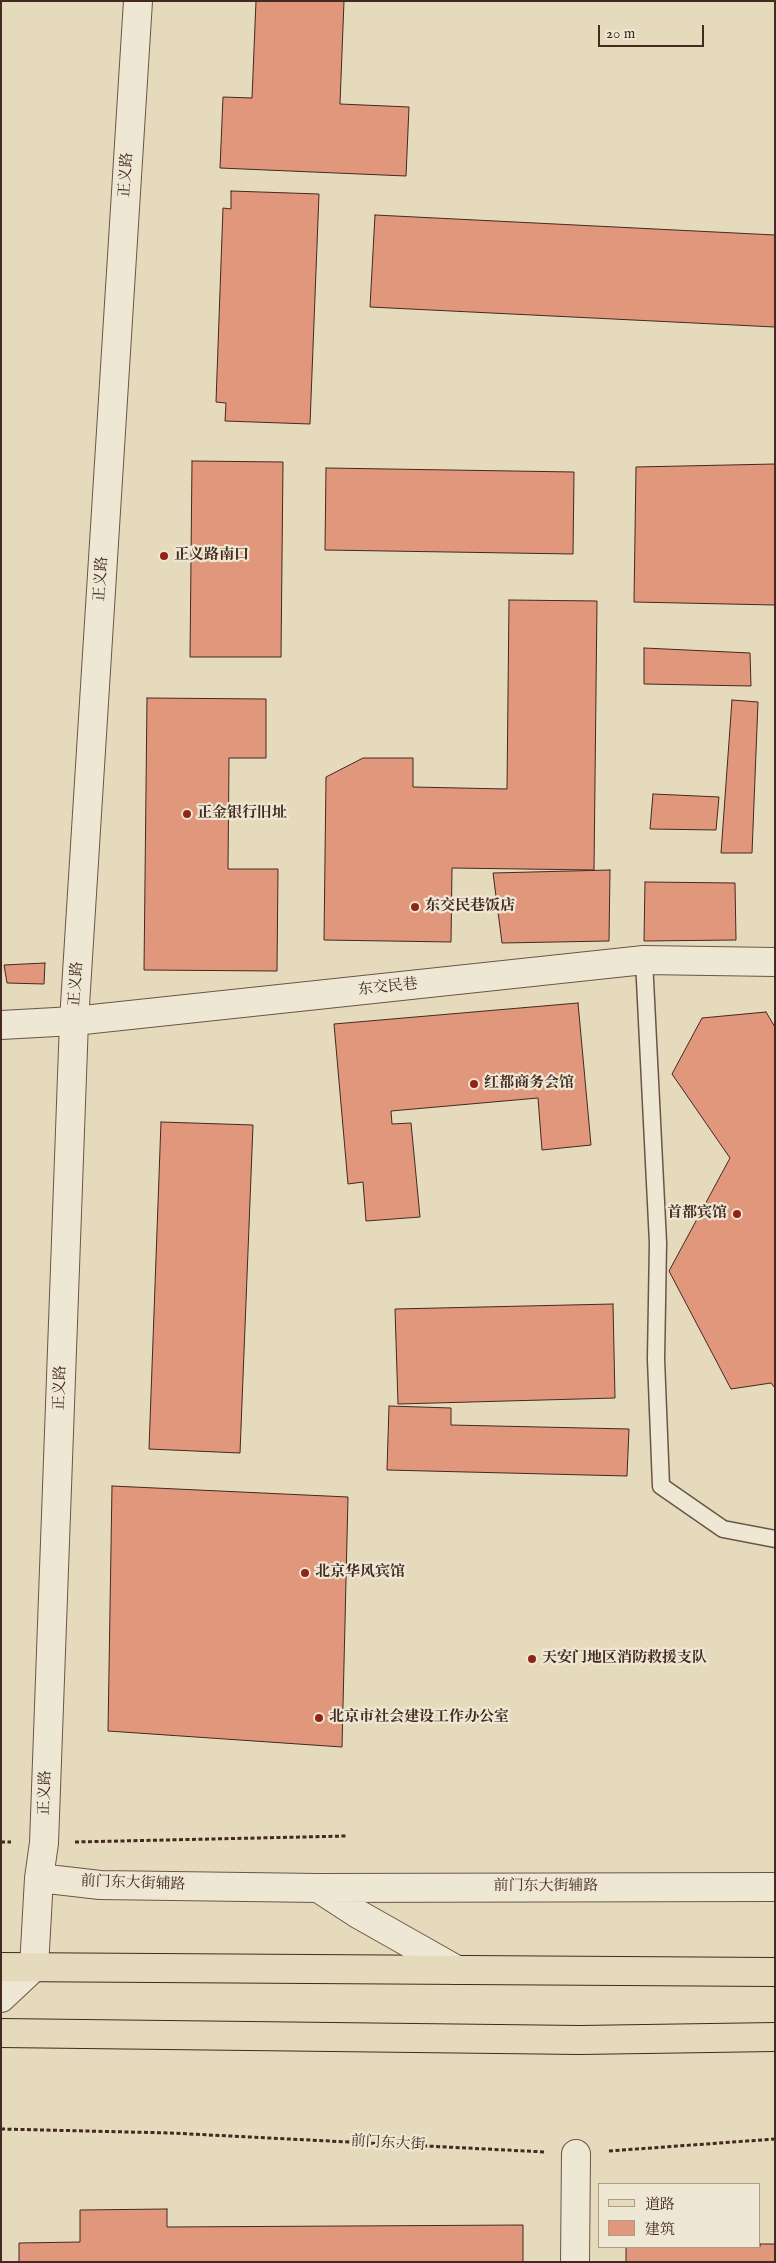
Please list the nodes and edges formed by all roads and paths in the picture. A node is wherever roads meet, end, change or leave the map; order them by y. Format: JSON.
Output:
{"nodes":[{"id":1,"x":138,"y":1,"type":"edge"},
{"id":2,"x":644,"y":960,"type":"junction"},
{"id":3,"x":775,"y":962,"type":"edge"},
{"id":4,"x":74,"y":1021,"type":"junction"},
{"id":5,"x":1,"y":1025,"type":"edge"},
{"id":6,"x":775,"y":1539,"type":"edge"},
{"id":7,"x":347,"y":1836,"type":"dead end"},
{"id":8,"x":1,"y":1842,"type":"edge"},
{"id":9,"x":44,"y":1843,"type":"junction"},
{"id":10,"x":39,"y":1878,"type":"junction"},
{"id":11,"x":775,"y":1887,"type":"edge"},
{"id":12,"x":318,"y":1888,"type":"junction"},
{"id":13,"x":1,"y":1967,"type":"edge"},
{"id":14,"x":34,"y":1967,"type":"junction"},
{"id":15,"x":456,"y":1970,"type":"junction"},
{"id":16,"x":775,"y":1972,"type":"edge"},
{"id":17,"x":1,"y":1998,"type":"edge"},
{"id":18,"x":1,"y":2033,"type":"edge"},
{"id":19,"x":775,"y":2037,"type":"edge"},
{"id":20,"x":1,"y":2129,"type":"edge"},
{"id":21,"x":775,"y":2139,"type":"edge"},
{"id":22,"x":576,"y":2154,"type":"junction"},
{"id":23,"x":575,"y":2262,"type":"edge"}],
"edges":[{"from":1,"to":4,"type":"street","name":"正义路"},
{"from":2,"to":3,"type":"street","name":"东交民巷"},
{"from":2,"to":4,"type":"street","name":"东交民巷"},
{"from":2,"to":6,"type":"lane"},
{"from":4,"to":5,"type":"street","name":"东交民巷"},
{"from":4,"to":9,"type":"street","name":"正义路"},
{"from":7,"to":9,"type":"path"},
{"from":8,"to":9,"type":"path"},
{"from":9,"to":10,"type":"street","name":"正义路"},
{"from":10,"to":12,"type":"street","name":"前门东大街辅路"},
{"from":10,"to":14,"type":"street","name":"正义路"},
{"from":11,"to":12,"type":"street","name":"前门东大街辅路"},
{"from":12,"to":15,"type":"street"},
{"from":13,"to":14,"type":"main road"},
{"from":14,"to":15,"type":"main road"},
{"from":14,"to":17,"type":"street"},
{"from":15,"to":16,"type":"main road"},
{"from":18,"to":19,"type":"main road"},
{"from":20,"to":22,"type":"path","name":"前门东大街"},
{"from":21,"to":22,"type":"path","name":"前门东大街"},
{"from":22,"to":23,"type":"street"}]}
